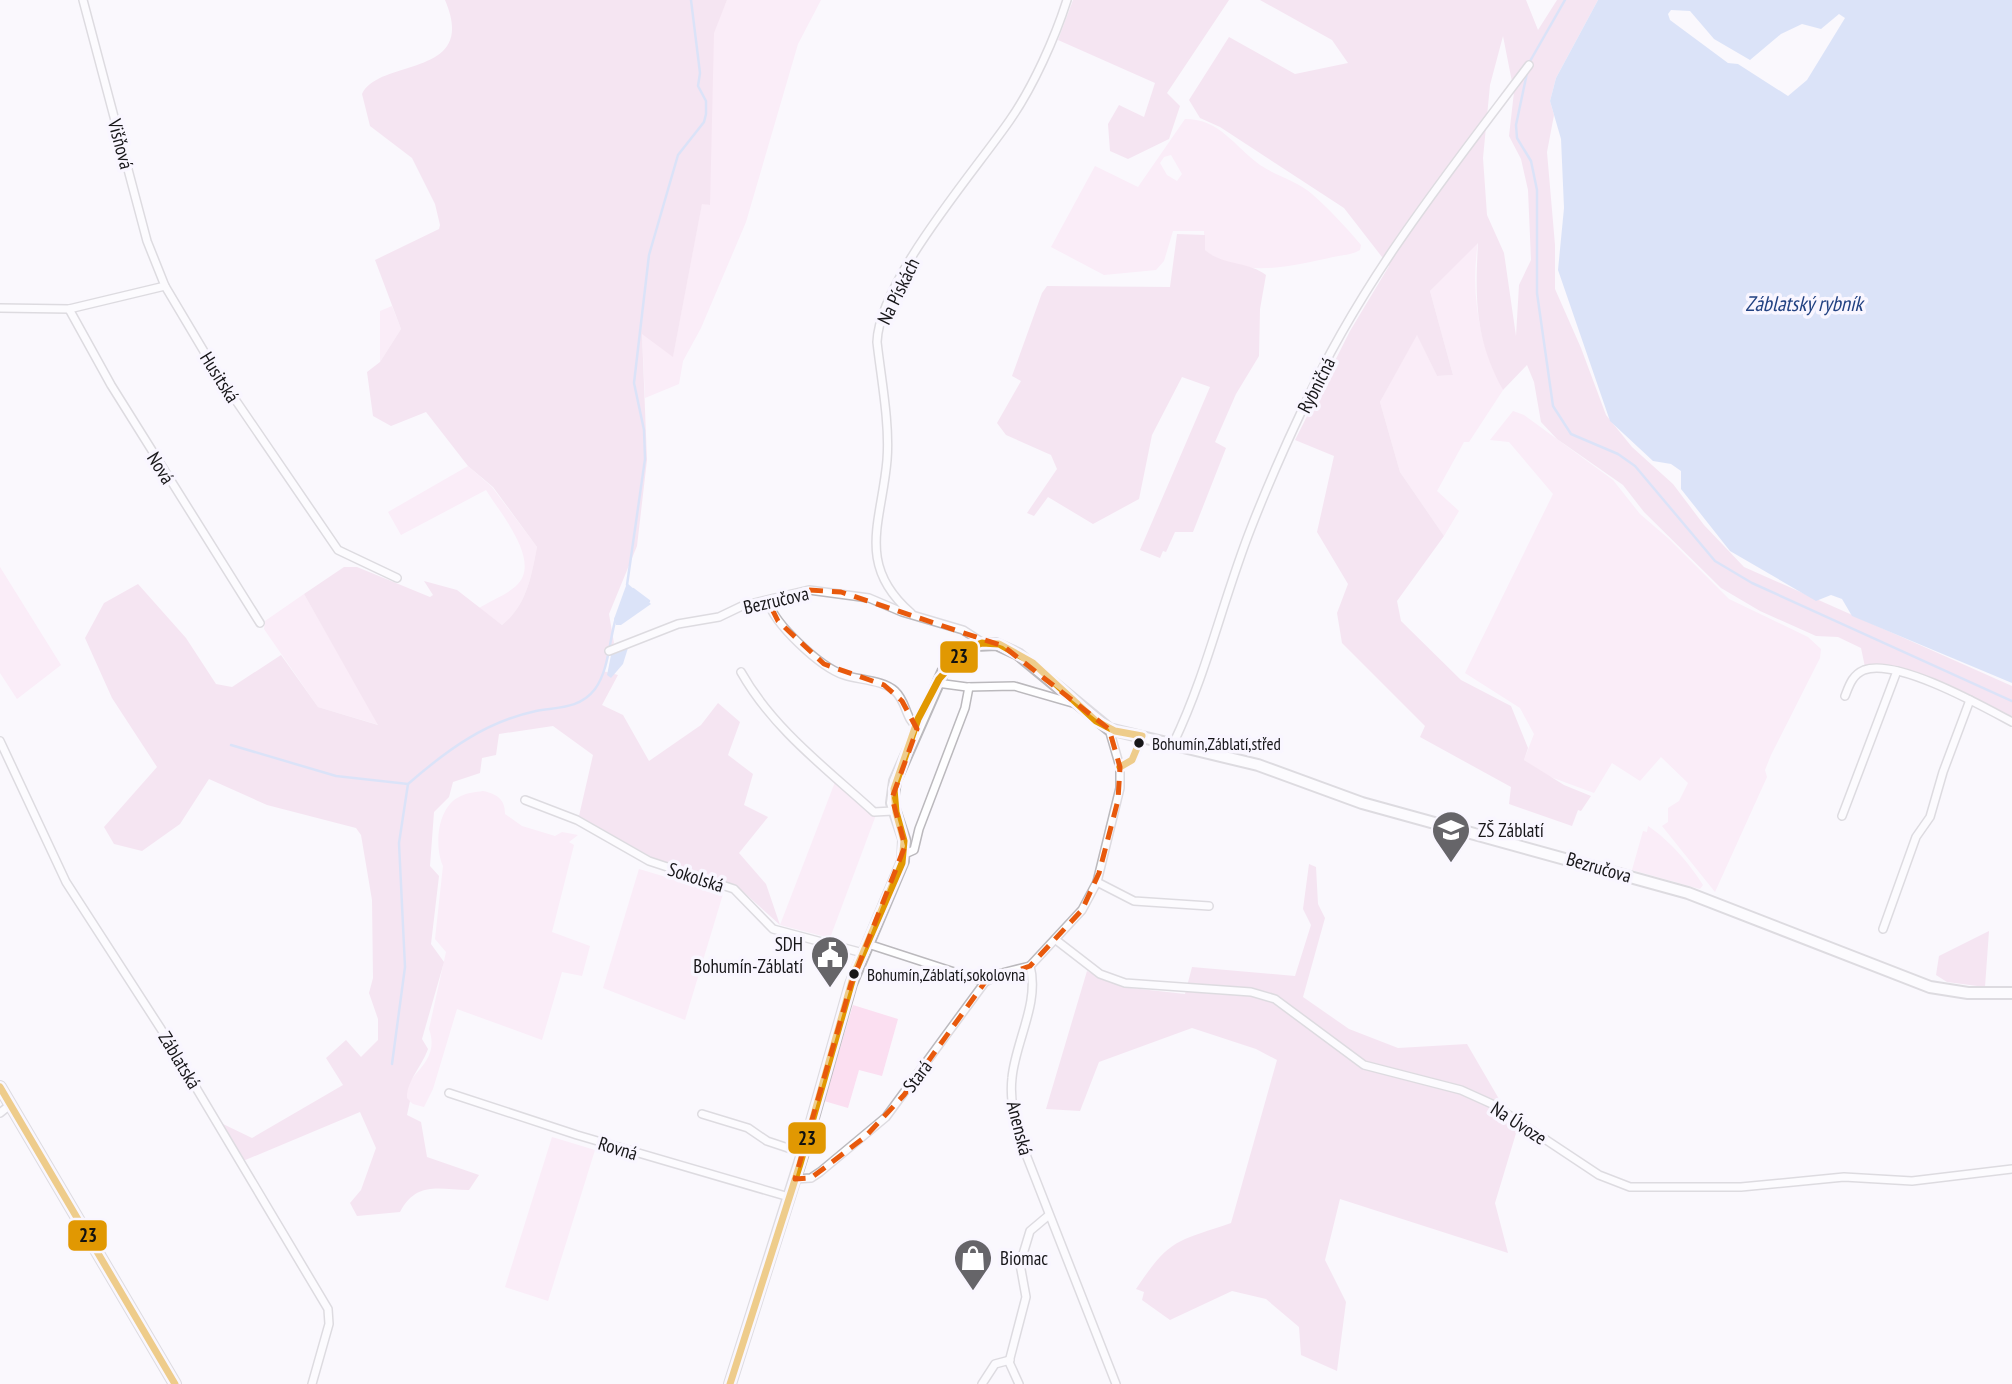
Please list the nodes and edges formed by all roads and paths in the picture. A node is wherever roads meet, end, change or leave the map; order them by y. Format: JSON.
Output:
{"nodes":[{"id":1,"x":83,"y":0,"type":"edge"},
{"id":2,"x":1068,"y":0,"type":"edge"},
{"id":3,"x":1529,"y":65,"type":"dead end"},
{"id":4,"x":165,"y":286,"type":"junction"},
{"id":5,"x":0,"y":307,"type":"edge"},
{"id":6,"x":69,"y":309,"type":"junction"},
{"id":7,"x":397,"y":578,"type":"dead end"},
{"id":8,"x":768,"y":600,"type":"junction"},
{"id":9,"x":911,"y":613,"type":"junction"},
{"id":10,"x":260,"y":623,"type":"dead end"},
{"id":11,"x":983,"y":643,"type":"junction"},
{"id":12,"x":609,"y":651,"type":"dead end"},
{"id":13,"x":1897,"y":671,"type":"junction"},
{"id":14,"x":741,"y":672,"type":"dead end"},
{"id":15,"x":937,"y":683,"type":"junction"},
{"id":16,"x":969,"y":687,"type":"junction"},
{"id":17,"x":1845,"y":696,"type":"dead end"},
{"id":18,"x":1970,"y":700,"type":"junction"},
{"id":19,"x":1080,"y":704,"type":"junction"},
{"id":20,"x":2012,"y":722,"type":"edge"},
{"id":21,"x":918,"y":728,"type":"junction"},
{"id":22,"x":1109,"y":729,"type":"junction"},
{"id":23,"x":1142,"y":736,"type":"junction"},
{"id":24,"x":0,"y":741,"type":"edge"},
{"id":25,"x":1174,"y":743,"type":"junction"},
{"id":26,"x":1120,"y":767,"type":"junction"},
{"id":27,"x":525,"y":800,"type":"dead end"},
{"id":28,"x":893,"y":811,"type":"junction"},
{"id":29,"x":1842,"y":816,"type":"dead end"},
{"id":30,"x":905,"y":854,"type":"junction"},
{"id":31,"x":1097,"y":882,"type":"junction"},
{"id":32,"x":1209,"y":905,"type":"dead end"},
{"id":33,"x":1883,"y":929,"type":"dead end"},
{"id":34,"x":1056,"y":940,"type":"junction"},
{"id":35,"x":865,"y":948,"type":"junction"},
{"id":36,"x":1030,"y":966,"type":"junction"},
{"id":37,"x":985,"y":982,"type":"junction"},
{"id":38,"x":2012,"y":993,"type":"edge"},
{"id":39,"x":0,"y":1087,"type":"edge"},
{"id":40,"x":449,"y":1093,"type":"dead end"},
{"id":41,"x":10,"y":1105,"type":"junction"},
{"id":42,"x":0,"y":1113,"type":"edge"},
{"id":43,"x":702,"y":1114,"type":"dead end"},
{"id":44,"x":803,"y":1153,"type":"junction"},
{"id":45,"x":2012,"y":1169,"type":"edge"},
{"id":46,"x":795,"y":1179,"type":"junction"},
{"id":47,"x":789,"y":1197,"type":"junction"},
{"id":48,"x":1049,"y":1215,"type":"junction"},
{"id":49,"x":1010,"y":1360,"type":"junction"},
{"id":50,"x":175,"y":1384,"type":"edge"},
{"id":51,"x":312,"y":1384,"type":"edge"},
{"id":52,"x":730,"y":1384,"type":"edge"},
{"id":53,"x":982,"y":1384,"type":"edge"},
{"id":54,"x":1018,"y":1384,"type":"edge"},
{"id":55,"x":1116,"y":1384,"type":"edge"}],
"edges":[{"from":1,"to":4,"type":"street","name":"Višňová"},
{"from":2,"to":9,"type":"street","name":"Na Pískách"},
{"from":3,"to":25,"type":"street","name":"Rybničná"},
{"from":4,"to":6,"type":"street"},
{"from":4,"to":7,"type":"street","name":"Husitská"},
{"from":5,"to":6,"type":"street"},
{"from":6,"to":10,"type":"street","name":"Nová"},
{"from":8,"to":9,"type":"street","name":"Bezručova"},
{"from":8,"to":12,"type":"street","name":"Bezručova"},
{"from":8,"to":21,"type":"street"},
{"from":9,"to":11,"type":"street","name":"Bezručova"},
{"from":11,"to":15,"type":"main road"},
{"from":11,"to":19,"type":"main road","name":"Bezručova"},
{"from":13,"to":17,"type":"street"},
{"from":13,"to":18,"type":"street"},
{"from":13,"to":29,"type":"street"},
{"from":14,"to":28,"type":"street"},
{"from":15,"to":16,"type":"street"},
{"from":15,"to":21,"type":"main road"},
{"from":16,"to":19,"type":"street"},
{"from":16,"to":30,"type":"street"},
{"from":18,"to":20,"type":"street"},
{"from":18,"to":33,"type":"street"},
{"from":19,"to":22,"type":"main road","name":"Bezručova"},
{"from":21,"to":28,"type":"main road"},
{"from":22,"to":23,"type":"main road","name":"Bezručova"},
{"from":22,"to":26,"type":"street"},
{"from":23,"to":25,"type":"main road","name":"Bezručova"},
{"from":23,"to":26,"type":"street"},
{"from":24,"to":51,"type":"street","name":"Záblatská"},
{"from":25,"to":38,"type":"main road","name":"Bezručova"},
{"from":26,"to":31,"type":"street"},
{"from":27,"to":35,"type":"street","name":"Sokolská"},
{"from":28,"to":30,"type":"main road"},
{"from":30,"to":35,"type":"main road"},
{"from":31,"to":32,"type":"street"},
{"from":31,"to":34,"type":"street"},
{"from":34,"to":36,"type":"street"},
{"from":34,"to":45,"type":"street","name":"Na Úvoze"},
{"from":35,"to":37,"type":"street","name":"Sokolská"},
{"from":35,"to":44,"type":"main road"},
{"from":36,"to":37,"type":"street"},
{"from":36,"to":48,"type":"street","name":"Anenská"},
{"from":37,"to":46,"type":"street","name":"Stará"},
{"from":39,"to":41,"type":"main road"},
{"from":40,"to":47,"type":"street","name":"Rovná"},
{"from":41,"to":42,"type":"street"},
{"from":41,"to":50,"type":"main road"},
{"from":43,"to":44,"type":"street"},
{"from":44,"to":46,"type":"main road"},
{"from":46,"to":47,"type":"main road"},
{"from":47,"to":52,"type":"main road"},
{"from":48,"to":49,"type":"street"},
{"from":48,"to":55,"type":"street","name":"Anenská"},
{"from":49,"to":53,"type":"street"},
{"from":49,"to":54,"type":"street"}]}
